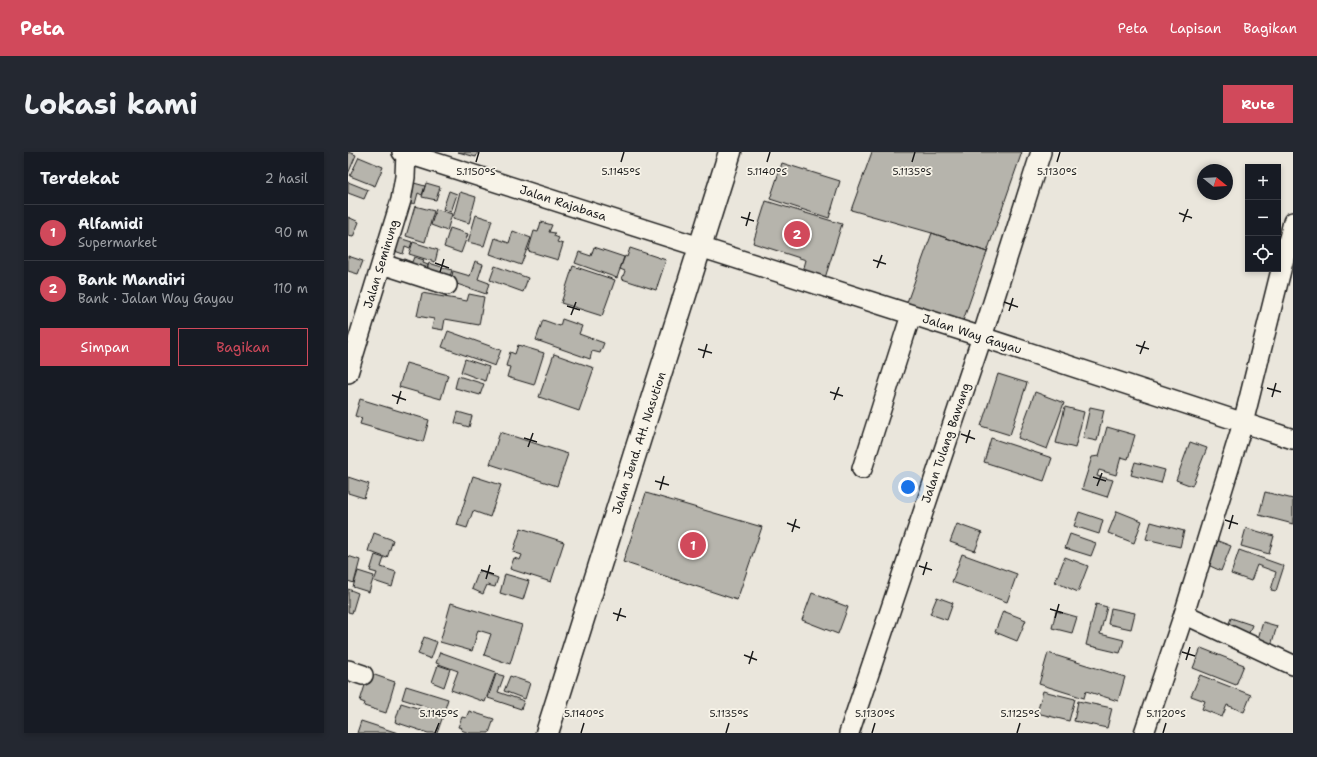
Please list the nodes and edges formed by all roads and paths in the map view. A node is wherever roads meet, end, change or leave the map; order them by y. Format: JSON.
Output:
{"nodes":[{"id":1,"x":405,"y":152,"type":"edge"},
{"id":2,"x":730,"y":152,"type":"edge"},
{"id":3,"x":1041,"y":152,"type":"edge"},
{"id":4,"x":1293,"y":222,"type":"edge"},
{"id":5,"x":701,"y":247,"type":"junction"},
{"id":6,"x":382,"y":264,"type":"junction"},
{"id":7,"x":447,"y":285,"type":"dead end"},
{"id":8,"x":911,"y":315,"type":"junction"},
{"id":9,"x":982,"y":337,"type":"junction"},
{"id":10,"x":348,"y":373,"type":"edge"},
{"id":11,"x":1243,"y":423,"type":"junction"},
{"id":12,"x":1293,"y":439,"type":"edge"},
{"id":13,"x":862,"y":469,"type":"dead end"},
{"id":14,"x":1184,"y":614,"type":"junction"},
{"id":15,"x":1293,"y":665,"type":"edge"},
{"id":16,"x":547,"y":733,"type":"edge"},
{"id":17,"x":849,"y":733,"type":"edge"},
{"id":18,"x":1144,"y":733,"type":"edge"}],
"edges":[{"from":1,"to":5,"type":"street","name":"Jalan Rajabasa"},
{"from":1,"to":6,"type":"street","name":"Jalan Seminung"},
{"from":2,"to":5,"type":"highway","name":"Jalan Jend. AH. Nasution"},
{"from":3,"to":9,"type":"street","name":"Jalan Tulang Bawang"},
{"from":4,"to":11,"type":"street"},
{"from":5,"to":8,"type":"street","name":"Jalan Way Gayau"},
{"from":5,"to":16,"type":"highway","name":"Jalan Jend. AH. Nasution"},
{"from":6,"to":7,"type":"street"},
{"from":6,"to":10,"type":"street","name":"Jalan Seminung"},
{"from":8,"to":9,"type":"street","name":"Jalan Way Gayau"},
{"from":8,"to":13,"type":"street"},
{"from":9,"to":11,"type":"street","name":"Jalan Way Gayau"},
{"from":9,"to":17,"type":"street","name":"Jalan Tulang Bawang"},
{"from":11,"to":12,"type":"street","name":"Jalan Way Gayau"},
{"from":11,"to":14,"type":"street"},
{"from":14,"to":15,"type":"street"},
{"from":14,"to":18,"type":"street"}]}
